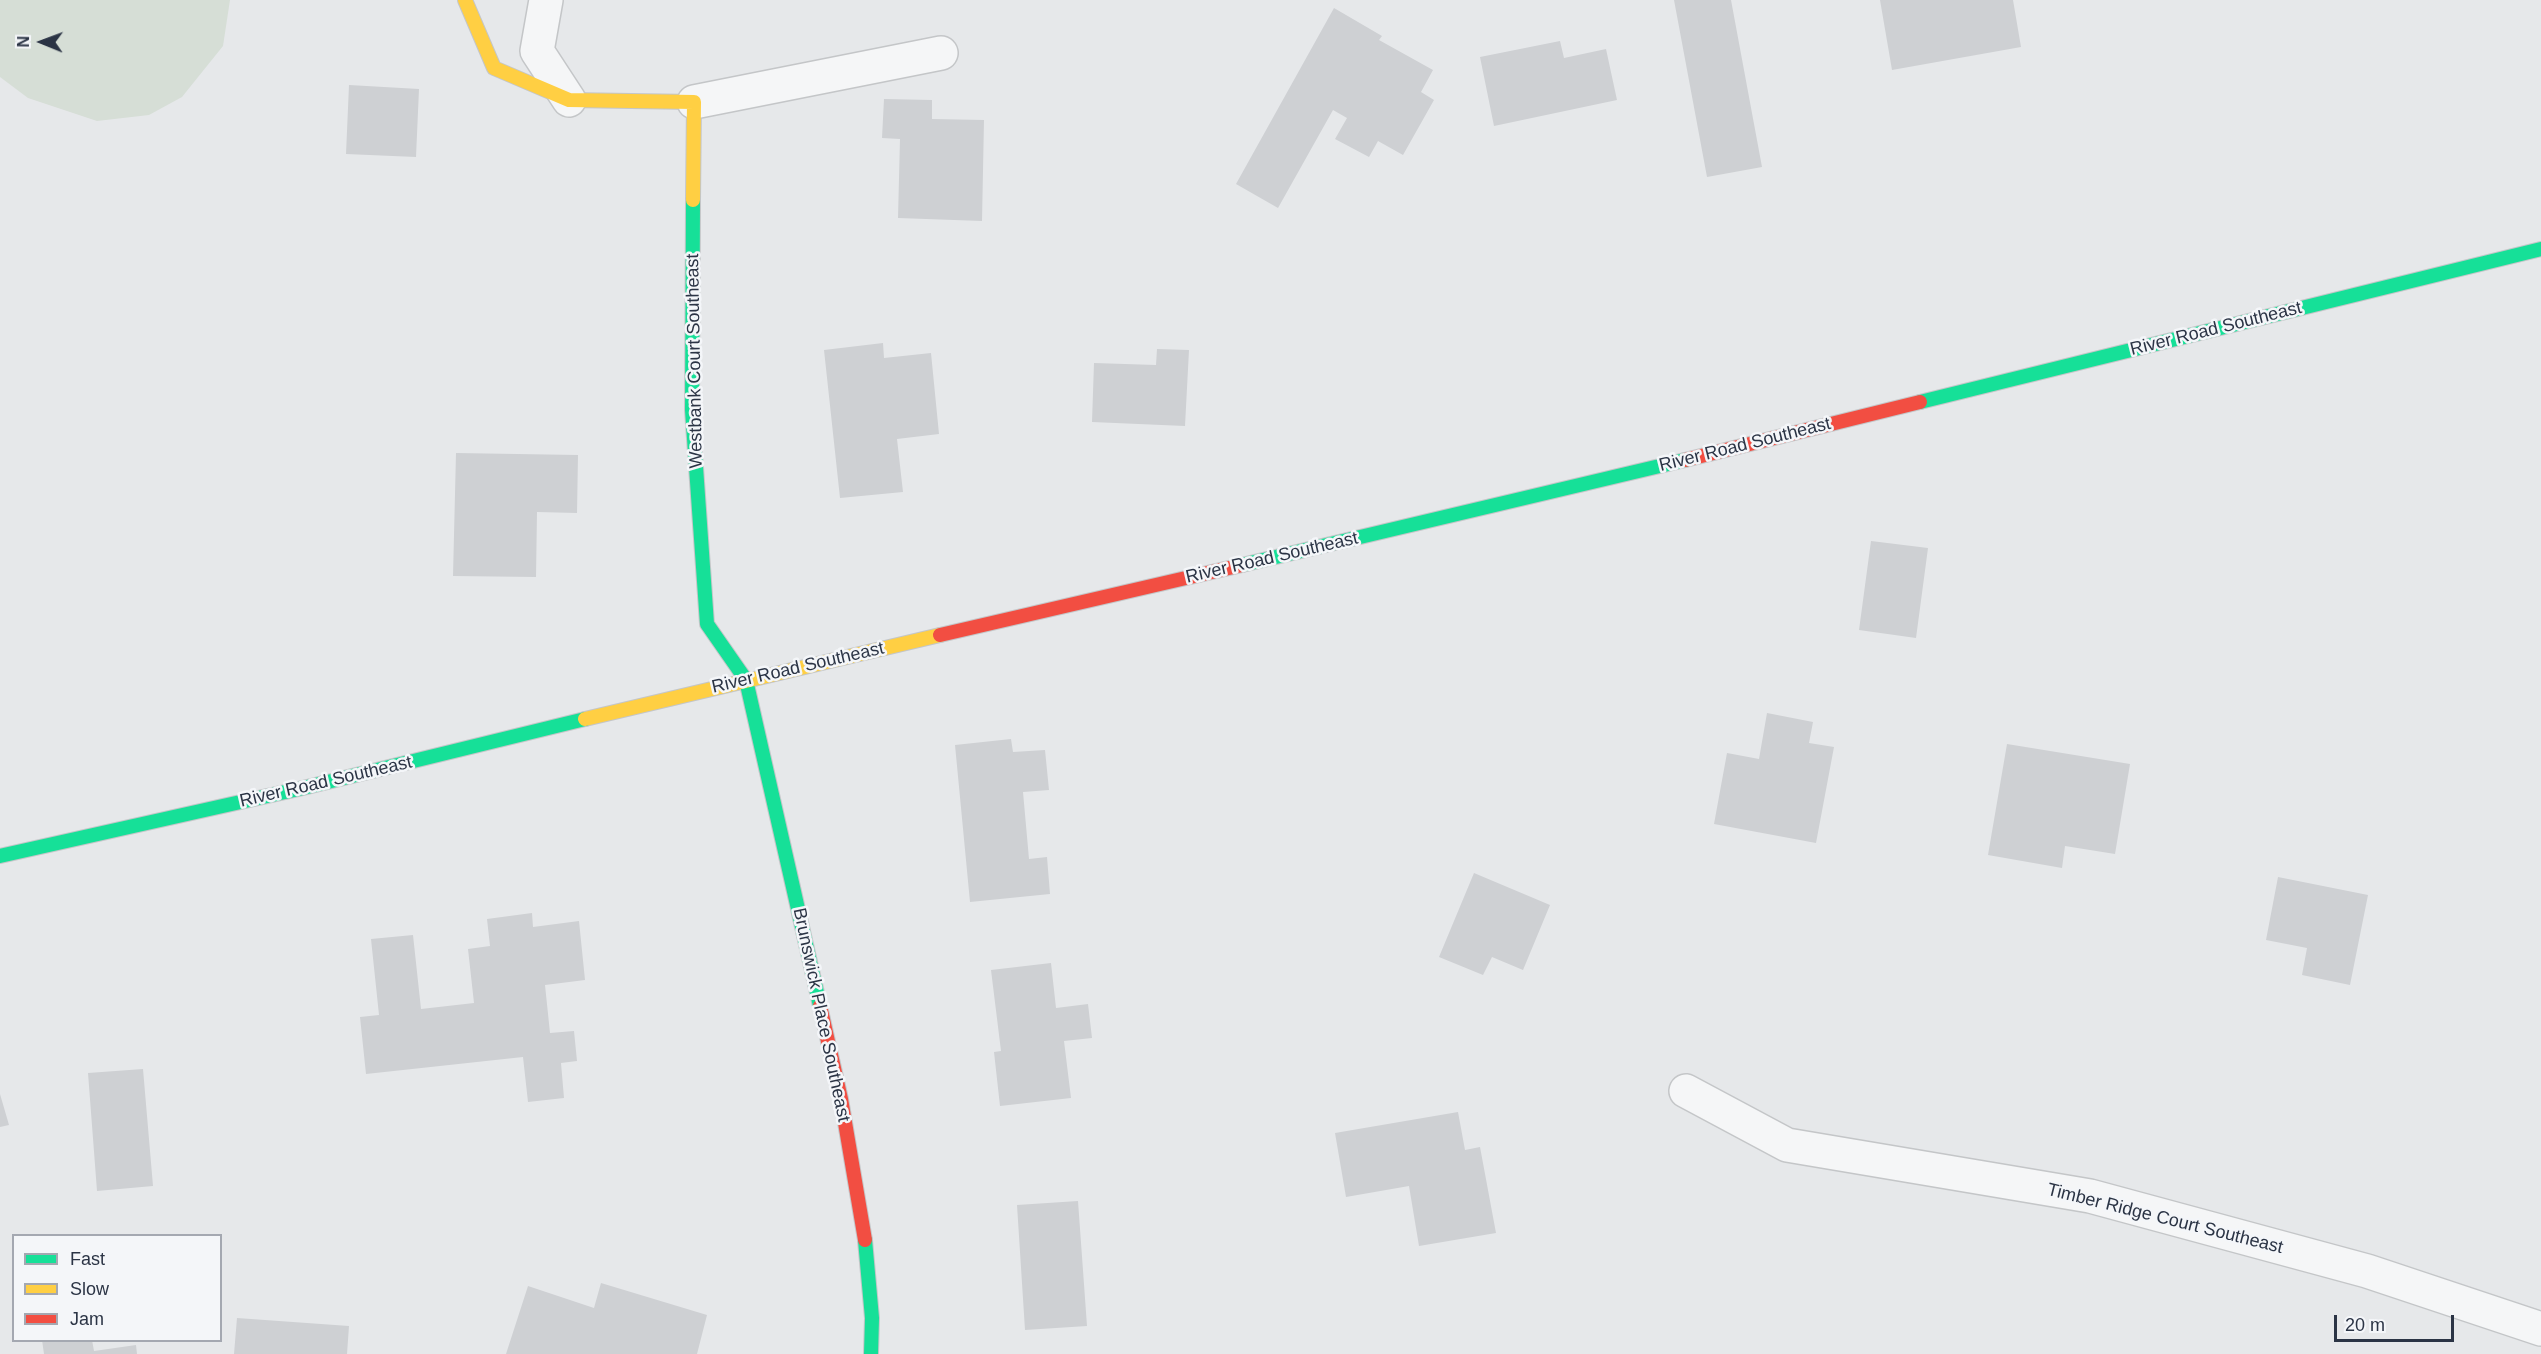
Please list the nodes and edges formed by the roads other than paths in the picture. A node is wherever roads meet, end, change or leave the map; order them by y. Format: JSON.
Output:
{"nodes":[{"id":1,"x":465,"y":0,"type":"edge"},
{"id":2,"x":546,"y":0,"type":"edge"},
{"id":3,"x":940,"y":53,"type":"dead end"},
{"id":4,"x":569,"y":100,"type":"junction"},
{"id":5,"x":694,"y":102,"type":"junction"},
{"id":6,"x":2541,"y":249,"type":"edge"},
{"id":7,"x":746,"y":680,"type":"junction"},
{"id":8,"x":0,"y":856,"type":"edge"},
{"id":9,"x":1686,"y":1091,"type":"dead end"},
{"id":10,"x":2541,"y":1329,"type":"edge"},
{"id":11,"x":871,"y":1354,"type":"edge"}],
"edges":[{"from":1,"to":4,"type":"main road"},
{"from":2,"to":4,"type":"street"},
{"from":3,"to":5,"type":"street"},
{"from":4,"to":5,"type":"main road"},
{"from":5,"to":7,"type":"main road","name":"Westbank Court Southeast"},
{"from":6,"to":7,"type":"main road","name":"River Road Southeast"},
{"from":7,"to":8,"type":"main road","name":"River Road Southeast"},
{"from":7,"to":11,"type":"main road","name":"Brunswick Place Southeast"},
{"from":9,"to":10,"type":"street","name":"Timber Ridge Court Southeast"}]}
